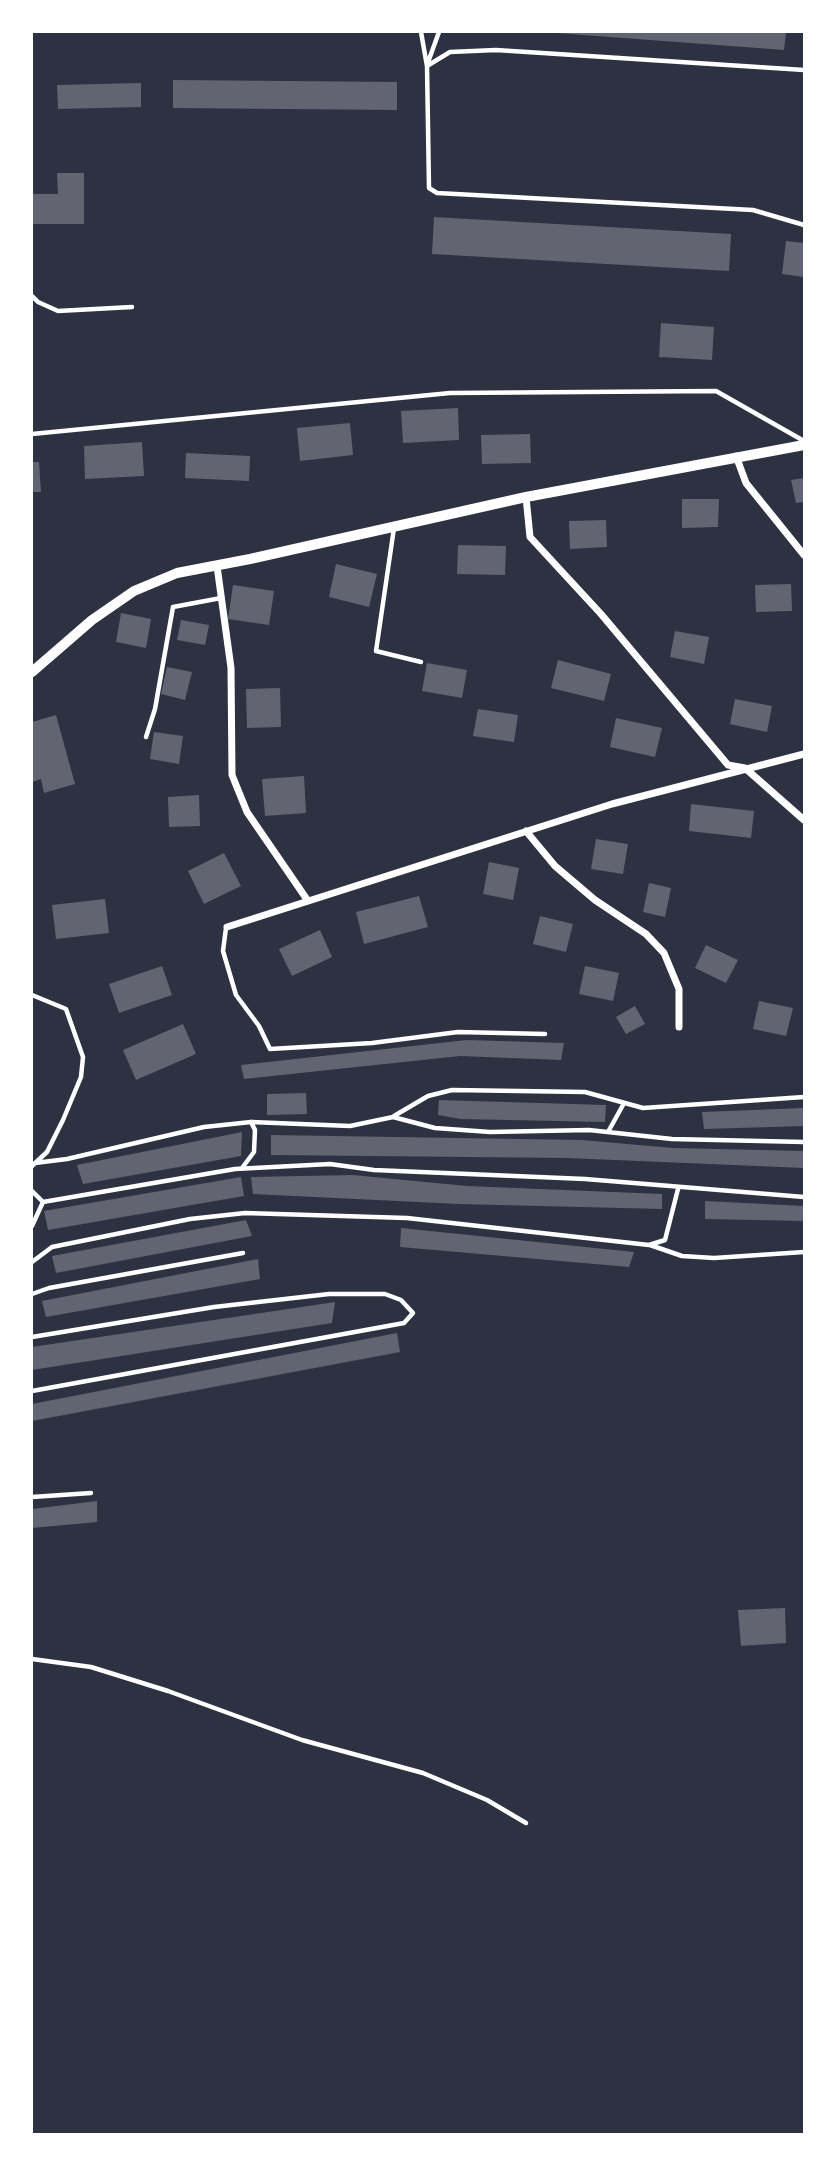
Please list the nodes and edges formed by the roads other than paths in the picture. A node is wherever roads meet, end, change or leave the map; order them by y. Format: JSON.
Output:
{"nodes":[{"id":1,"x":421,"y":32,"type":"edge"},
{"id":2,"x":439,"y":32,"type":"edge"},
{"id":3,"x":426,"y":66,"type":"junction"},
{"id":4,"x":804,"y":71,"type":"edge"},
{"id":5,"x":804,"y":225,"type":"edge"},
{"id":6,"x":32,"y":296,"type":"edge"},
{"id":7,"x":132,"y":307,"type":"dead end"},
{"id":8,"x":32,"y":434,"type":"edge"},
{"id":9,"x":804,"y":443,"type":"edge"},
{"id":10,"x":736,"y":456,"type":"junction"},
{"id":11,"x":526,"y":497,"type":"junction"},
{"id":12,"x":394,"y":527,"type":"junction"},
{"id":13,"x":804,"y":555,"type":"edge"},
{"id":14,"x":216,"y":566,"type":"junction"},
{"id":15,"x":221,"y":598,"type":"junction"},
{"id":16,"x":421,"y":662,"type":"dead end"},
{"id":17,"x":32,"y":672,"type":"edge"},
{"id":18,"x":146,"y":737,"type":"dead end"},
{"id":19,"x":804,"y":754,"type":"edge"},
{"id":20,"x":745,"y":768,"type":"junction"},
{"id":21,"x":804,"y":820,"type":"edge"},
{"id":22,"x":526,"y":831,"type":"junction"},
{"id":23,"x":308,"y":901,"type":"junction"},
{"id":24,"x":227,"y":927,"type":"joint"},
{"id":25,"x":32,"y":995,"type":"edge"},
{"id":26,"x":679,"y":1027,"type":"dead end"},
{"id":27,"x":545,"y":1034,"type":"dead end"},
{"id":28,"x":804,"y":1097,"type":"edge"},
{"id":29,"x":623,"y":1105,"type":"junction"},
{"id":30,"x":393,"y":1117,"type":"junction"},
{"id":31,"x":251,"y":1122,"type":"junction"},
{"id":32,"x":608,"y":1132,"type":"junction"},
{"id":33,"x":804,"y":1142,"type":"edge"},
{"id":34,"x":33,"y":1165,"type":"edge"},
{"id":35,"x":242,"y":1168,"type":"junction"},
{"id":36,"x":678,"y":1189,"type":"junction"},
{"id":37,"x":32,"y":1191,"type":"edge"},
{"id":38,"x":804,"y":1197,"type":"edge"},
{"id":39,"x":43,"y":1202,"type":"junction"},
{"id":40,"x":32,"y":1226,"type":"edge"},
{"id":41,"x":649,"y":1245,"type":"junction"},
{"id":42,"x":804,"y":1252,"type":"edge"},
{"id":43,"x":243,"y":1253,"type":"dead end"},
{"id":44,"x":32,"y":1262,"type":"edge"},
{"id":45,"x":32,"y":1294,"type":"edge"},
{"id":46,"x":32,"y":1337,"type":"edge"},
{"id":47,"x":32,"y":1391,"type":"edge"},
{"id":48,"x":91,"y":1493,"type":"dead end"},
{"id":49,"x":32,"y":1497,"type":"edge"},
{"id":50,"x":32,"y":1659,"type":"edge"},
{"id":51,"x":526,"y":1823,"type":"dead end"}],
"edges":[{"from":1,"to":3,"type":"lane"},
{"from":2,"to":3,"type":"lane"},
{"from":3,"to":4,"type":"lane"},
{"from":3,"to":5,"type":"lane"},
{"from":6,"to":7,"type":"lane"},
{"from":8,"to":9,"type":"lane"},
{"from":9,"to":10,"type":"street"},
{"from":10,"to":11,"type":"street"},
{"from":10,"to":13,"type":"street"},
{"from":11,"to":12,"type":"street"},
{"from":11,"to":20,"type":"street"},
{"from":12,"to":14,"type":"street"},
{"from":12,"to":16,"type":"lane"},
{"from":14,"to":15,"type":"street"},
{"from":14,"to":17,"type":"street"},
{"from":15,"to":18,"type":"lane"},
{"from":15,"to":23,"type":"street"},
{"from":19,"to":20,"type":"street"},
{"from":20,"to":21,"type":"street"},
{"from":20,"to":22,"type":"street"},
{"from":22,"to":23,"type":"street"},
{"from":22,"to":26,"type":"street"},
{"from":23,"to":24,"type":"street"},
{"from":24,"to":27,"type":"lane"},
{"from":25,"to":34,"type":"lane"},
{"from":28,"to":29,"type":"lane"},
{"from":29,"to":30,"type":"lane"},
{"from":29,"to":32,"type":"lane"},
{"from":30,"to":31,"type":"lane"},
{"from":30,"to":32,"type":"lane"},
{"from":31,"to":34,"type":"lane"},
{"from":31,"to":35,"type":"lane"},
{"from":32,"to":33,"type":"lane"},
{"from":35,"to":36,"type":"lane"},
{"from":35,"to":39,"type":"lane"},
{"from":36,"to":38,"type":"lane"},
{"from":36,"to":41,"type":"lane"},
{"from":37,"to":39,"type":"lane"},
{"from":39,"to":40,"type":"lane"},
{"from":41,"to":42,"type":"lane"},
{"from":41,"to":44,"type":"lane"},
{"from":43,"to":45,"type":"lane"},
{"from":46,"to":47,"type":"lane"},
{"from":48,"to":49,"type":"lane"},
{"from":50,"to":51,"type":"lane"}]}
